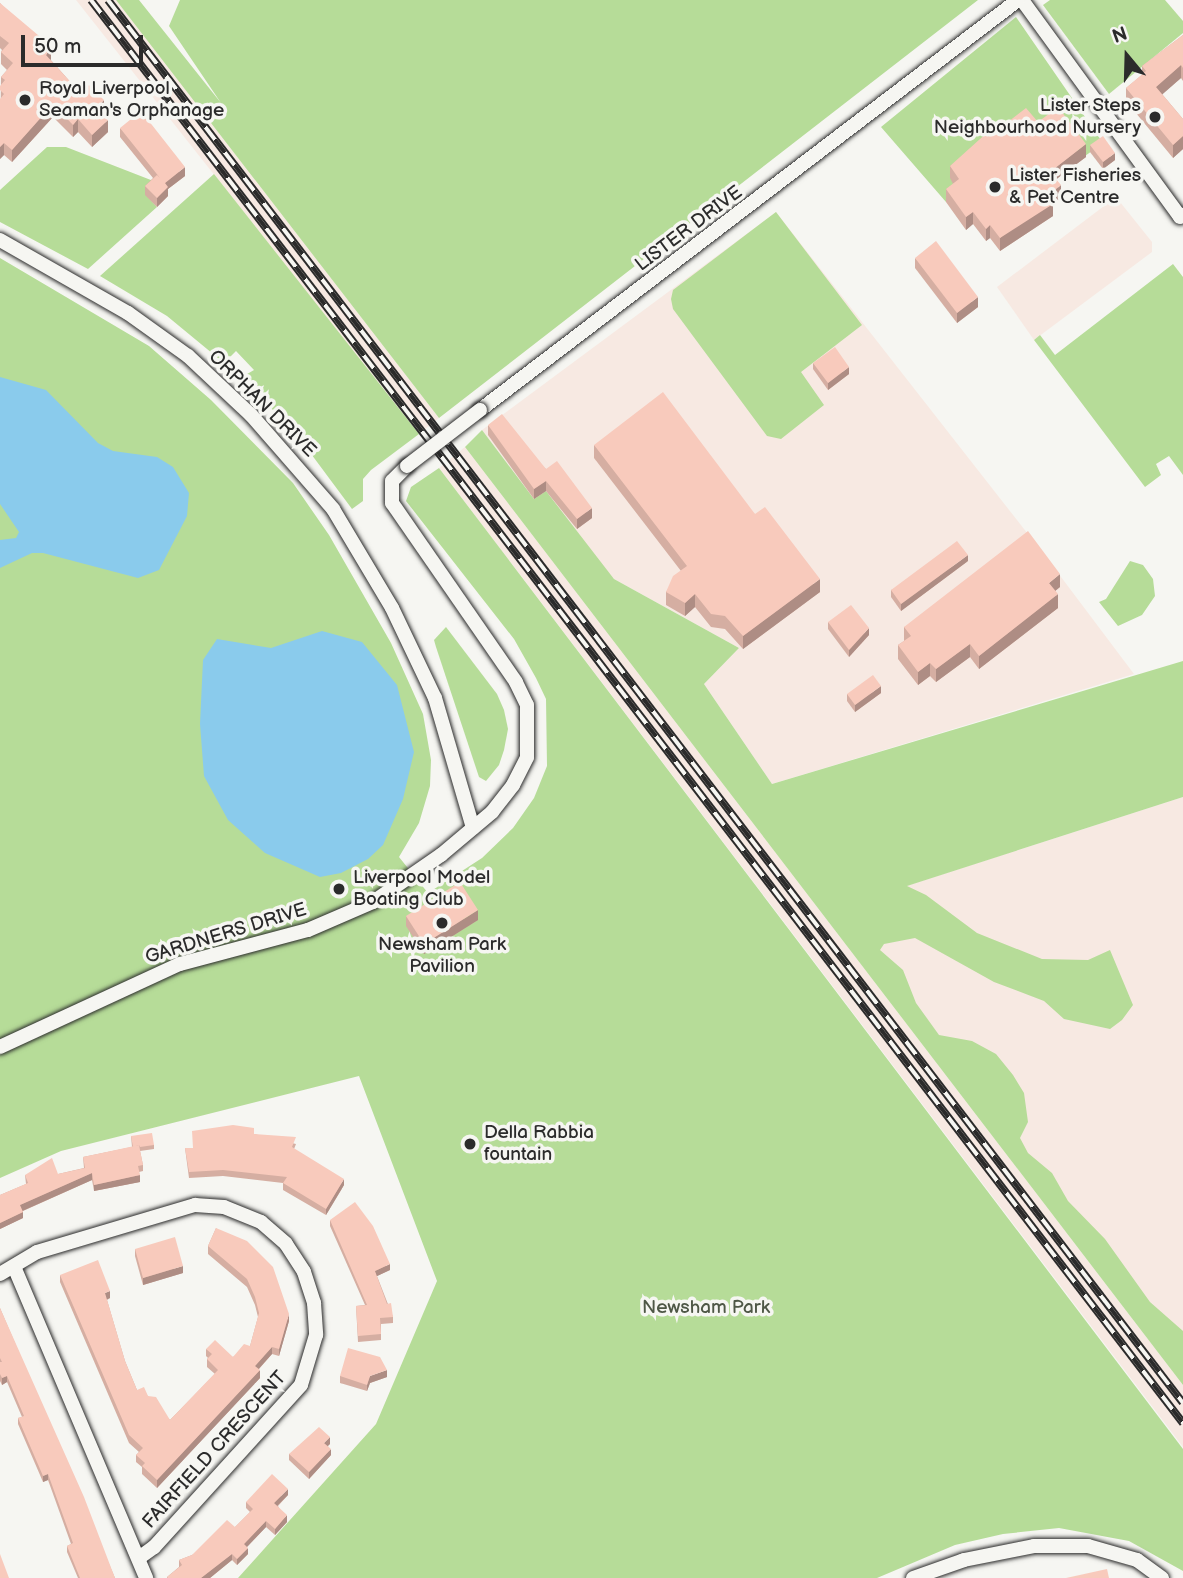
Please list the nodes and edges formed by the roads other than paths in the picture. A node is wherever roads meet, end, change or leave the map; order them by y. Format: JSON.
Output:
{"nodes":[{"id":1,"x":1020,"y":0,"type":"edge"},
{"id":2,"x":1183,"y":215,"type":"edge"},
{"id":3,"x":0,"y":240,"type":"edge"},
{"id":4,"x":392,"y":493,"type":"joint"},
{"id":5,"x":472,"y":828,"type":"junction"},
{"id":6,"x":0,"y":1047,"type":"edge"},
{"id":7,"x":15,"y":1269,"type":"junction"},
{"id":8,"x":0,"y":1274,"type":"edge"},
{"id":9,"x":139,"y":1558,"type":"junction"},
{"id":10,"x":146,"y":1578,"type":"edge"},
{"id":11,"x":913,"y":1578,"type":"edge"},
{"id":12,"x":1161,"y":1578,"type":"edge"}],
"edges":[{"from":1,"to":2,"type":"street"},
{"from":1,"to":4,"type":"street","name":"LISTER DRIVE","bridge":true},
{"from":3,"to":5,"type":"street","name":"ORPHAN DRIVE"},
{"from":4,"to":5,"type":"street","name":"GARDNERS DRIVE"},
{"from":5,"to":6,"type":"street","name":"GARDNERS DRIVE"},
{"from":7,"to":8,"type":"street","name":"FAIRFIELD CRESCENT"},
{"from":7,"to":9,"type":"street","name":"FAIRFIELD CRESCENT"},
{"from":7,"to":9,"type":"street","name":"FAIRFIELD CRESCENT"},
{"from":9,"to":10,"type":"street","name":"FAIRFIELD CRESCENT"},
{"from":11,"to":12,"type":"street"}]}
